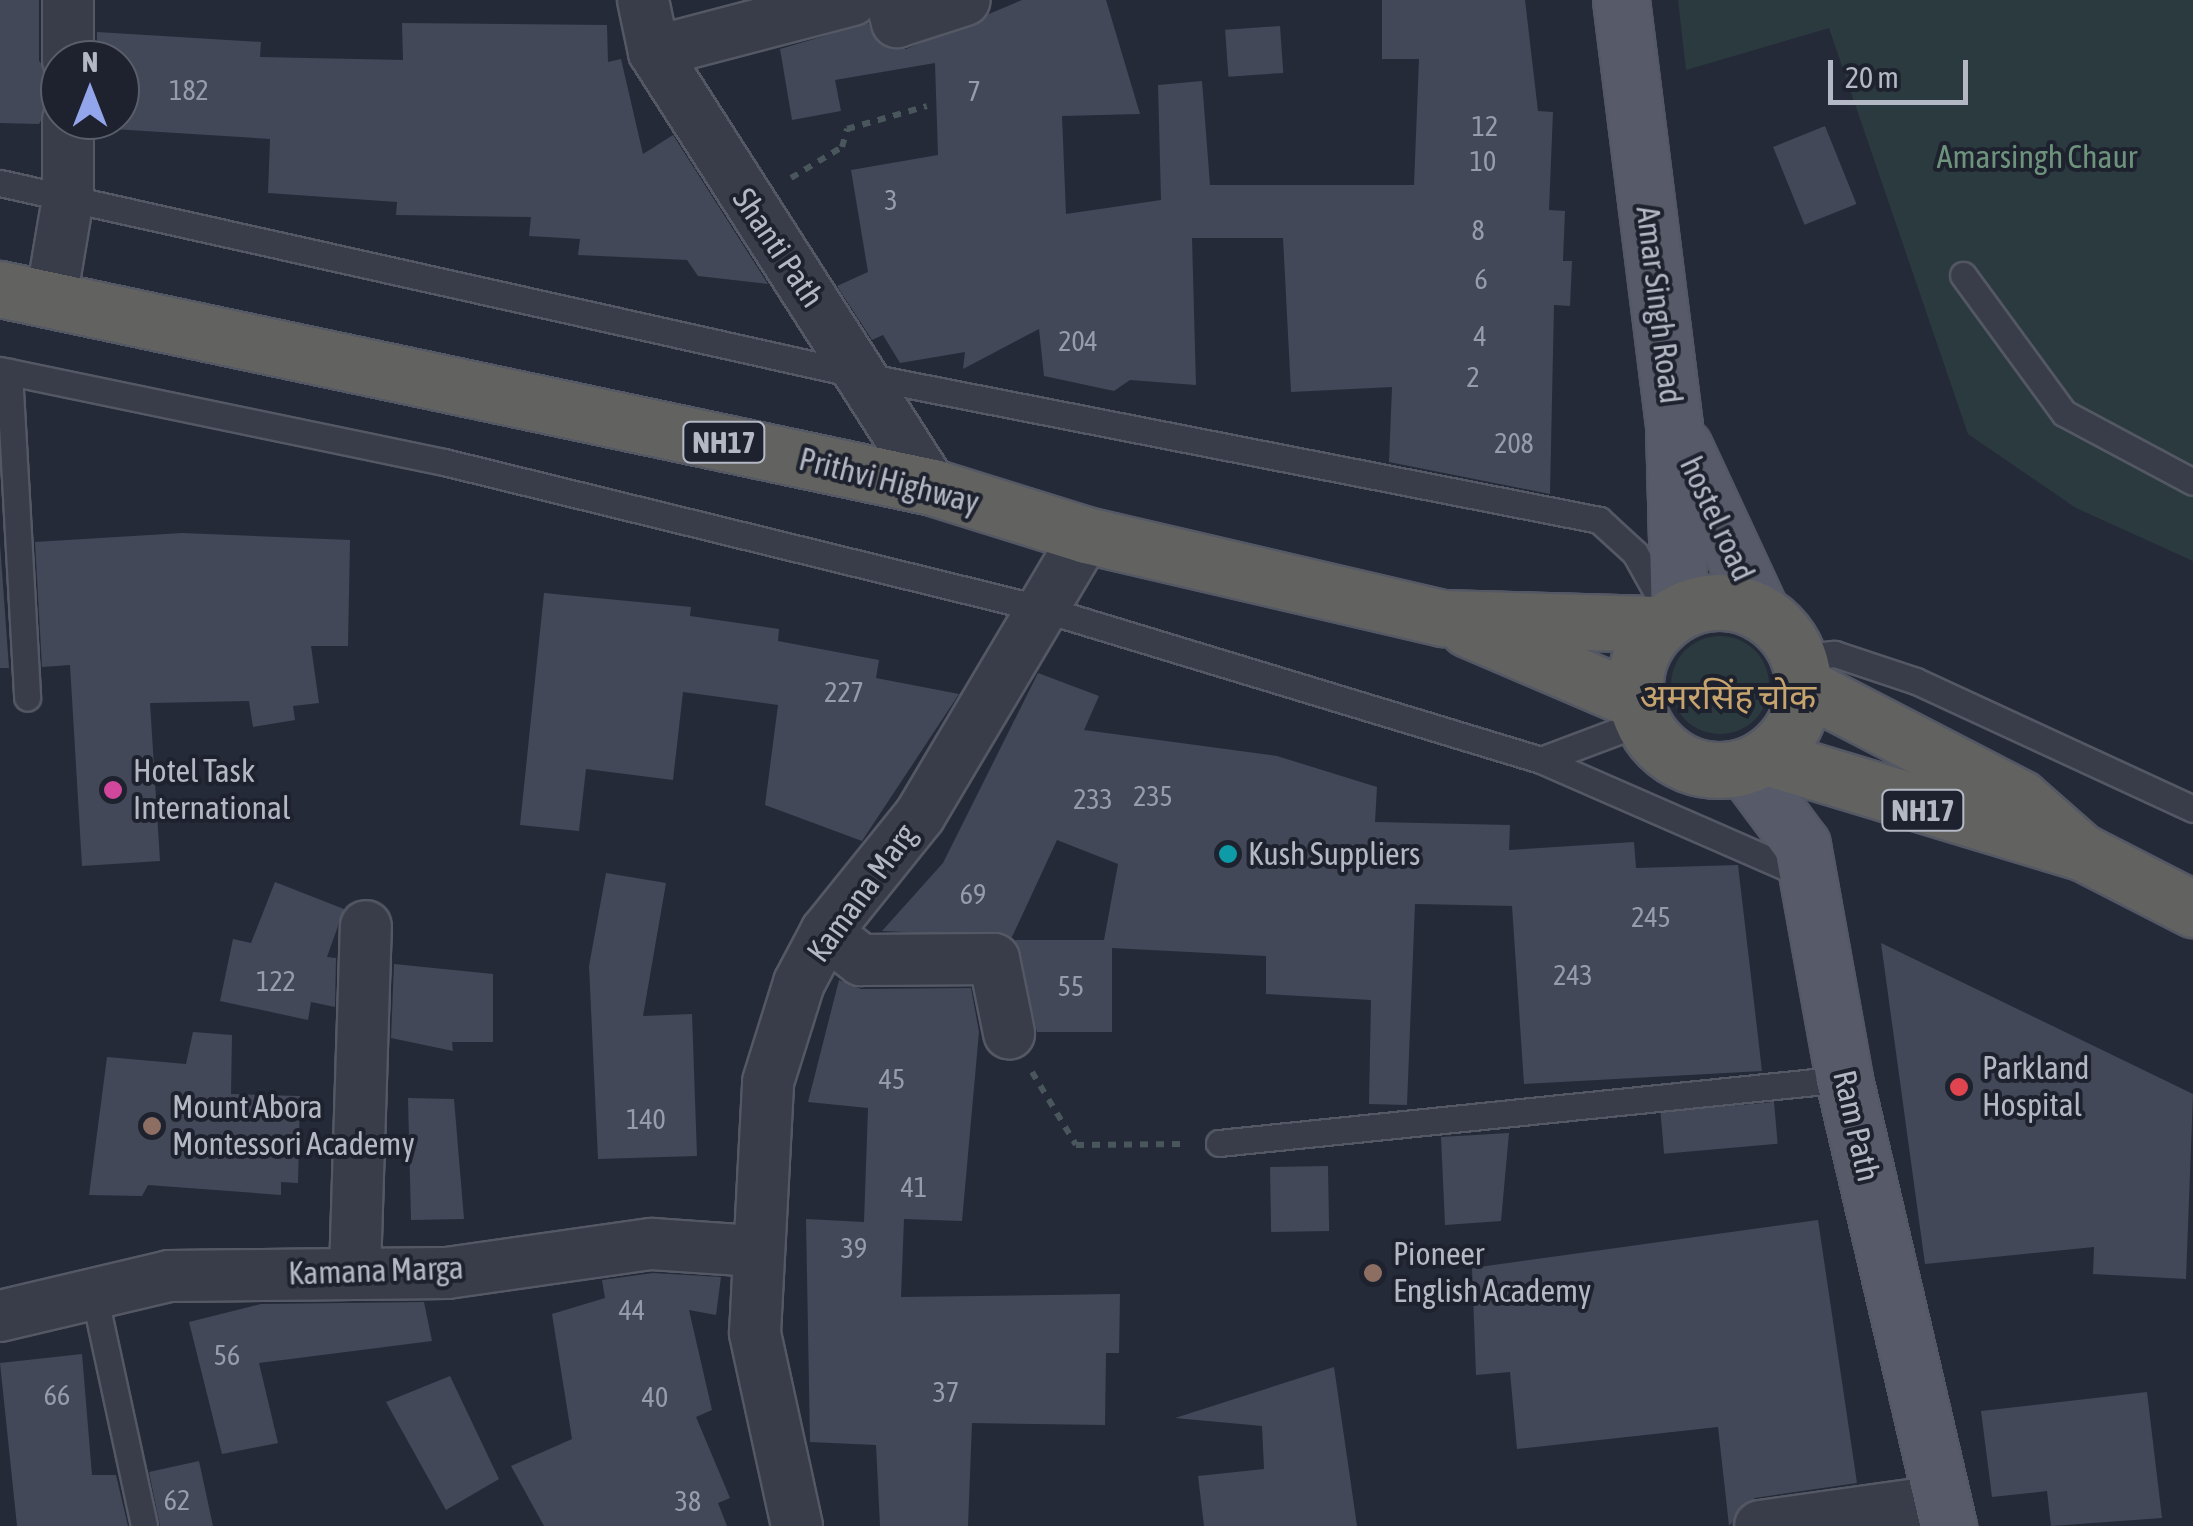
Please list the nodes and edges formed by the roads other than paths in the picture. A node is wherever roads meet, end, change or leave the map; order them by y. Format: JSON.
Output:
{"nodes":[{"id":1,"x":68,"y":0,"type":"edge"},
{"id":2,"x":644,"y":0,"type":"edge"},
{"id":3,"x":852,"y":0,"type":"edge"},
{"id":4,"x":891,"y":0,"type":"edge"},
{"id":5,"x":965,"y":0,"type":"edge"},
{"id":6,"x":1621,"y":0,"type":"edge"},
{"id":7,"x":68,"y":40,"type":"edge"},
{"id":8,"x":654,"y":52,"type":"junction"},
{"id":9,"x":68,"y":140,"type":"edge"},
{"id":10,"x":0,"y":183,"type":"edge"},
{"id":11,"x":68,"y":198,"type":"junction"},
{"id":12,"x":1963,"y":275,"type":"dead end"},
{"id":13,"x":26,"y":294,"type":"edge"},
{"id":14,"x":5,"y":371,"type":"edge"},
{"id":15,"x":864,"y":376,"type":"junction"},
{"id":16,"x":1674,"y":426,"type":"junction"},
{"id":17,"x":2193,"y":482,"type":"edge"},
{"id":18,"x":932,"y":486,"type":"junction"},
{"id":19,"x":1086,"y":535,"type":"junction"},
{"id":20,"x":1043,"y":609,"type":"junction"},
{"id":21,"x":1761,"y":613,"type":"junction"},
{"id":22,"x":1442,"y":618,"type":"junction"},
{"id":23,"x":1671,"y":618,"type":"junction"},
{"id":24,"x":1802,"y":672,"type":"junction"},
{"id":25,"x":27,"y":698,"type":"dead end"},
{"id":26,"x":1639,"y":712,"type":"junction"},
{"id":27,"x":1541,"y":760,"type":"junction"},
{"id":28,"x":1755,"y":762,"type":"junction"},
{"id":29,"x":2193,"y":809,"type":"edge"},
{"id":30,"x":2084,"y":853,"type":"junction"},
{"id":31,"x":1810,"y":878,"type":"junction"},
{"id":32,"x":2193,"y":910,"type":"edge"},
{"id":33,"x":366,"y":926,"type":"dead end"},
{"id":34,"x":826,"y":932,"type":"junction"},
{"id":35,"x":1009,"y":1033,"type":"road end"},
{"id":36,"x":1844,"y":1079,"type":"junction"},
{"id":37,"x":1220,"y":1143,"type":"road end"},
{"id":38,"x":756,"y":1251,"type":"junction"},
{"id":39,"x":355,"y":1272,"type":"junction"},
{"id":40,"x":94,"y":1294,"type":"junction"},
{"id":41,"x":0,"y":1316,"type":"edge"},
{"id":42,"x":1946,"y":1513,"type":"edge"},
{"id":43,"x":144,"y":1525,"type":"edge"},
{"id":44,"x":797,"y":1526,"type":"edge"},
{"id":45,"x":1760,"y":1526,"type":"edge"}],
"edges":[{"from":1,"to":7,"type":"street"},
{"from":2,"to":8,"type":"street","name":"Shanti Path"},
{"from":3,"to":8,"type":"street"},
{"from":4,"to":5,"type":"street"},
{"from":6,"to":16,"type":"main road","name":"Amar Singh Road"},
{"from":8,"to":15,"type":"street","name":"Shanti Path"},
{"from":9,"to":11,"type":"street"},
{"from":10,"to":11,"type":"lane"},
{"from":11,"to":13,"type":"street"},
{"from":11,"to":15,"type":"lane"},
{"from":12,"to":17,"type":"lane"},
{"from":13,"to":18,"type":"highway","name":"Prithvi Highway","number":"NH17"},
{"from":14,"to":20,"type":"lane"},
{"from":14,"to":25,"type":"lane"},
{"from":15,"to":18,"type":"street","name":"Shanti Path"},
{"from":15,"to":23,"type":"lane"},
{"from":16,"to":21,"type":"main road","name":"hostel road"},
{"from":16,"to":23,"type":"main road","name":"Amar Singh Road"},
{"from":18,"to":19,"type":"highway","name":"Prithvi Highway","number":"NH17"},
{"from":19,"to":20,"type":"street","name":"Kamana Marg"},
{"from":19,"to":22,"type":"highway","name":"Prithvi Highway","number":"NH17"},
{"from":20,"to":27,"type":"lane"},
{"from":20,"to":34,"type":"street","name":"Kamana Marg"},
{"from":21,"to":23,"type":"highway","name":"Prithvi Highway","number":"NH17"},
{"from":21,"to":24,"type":"highway"},
{"from":22,"to":23,"type":"highway","name":"Prithvi Highway","number":"NH17"},
{"from":22,"to":26,"type":"highway"},
{"from":23,"to":26,"type":"highway"},
{"from":24,"to":28,"type":"highway"},
{"from":24,"to":29,"type":"lane"},
{"from":24,"to":30,"type":"highway"},
{"from":26,"to":27,"type":"lane"},
{"from":26,"to":28,"type":"highway","number":"NH17"},
{"from":27,"to":31,"type":"lane"},
{"from":28,"to":30,"type":"highway","number":"NH17"},
{"from":28,"to":31,"type":"main road","name":"Ram Path"},
{"from":30,"to":32,"type":"highway","number":"NH17"},
{"from":31,"to":36,"type":"main road","name":"Ram Path"},
{"from":33,"to":39,"type":"street"},
{"from":34,"to":35,"type":"street"},
{"from":34,"to":38,"type":"street","name":"Kamana Marg"},
{"from":36,"to":37,"type":"lane"},
{"from":36,"to":42,"type":"main road","name":"Ram Path"},
{"from":38,"to":39,"type":"street","name":"Kamana Marga"},
{"from":38,"to":44,"type":"street","name":"Kamana Marg"},
{"from":39,"to":40,"type":"street","name":"Kamana Marga"},
{"from":40,"to":41,"type":"street","name":"Kamana Marga"},
{"from":40,"to":43,"type":"lane"},
{"from":42,"to":45,"type":"street","name":"Ram Path"}]}
